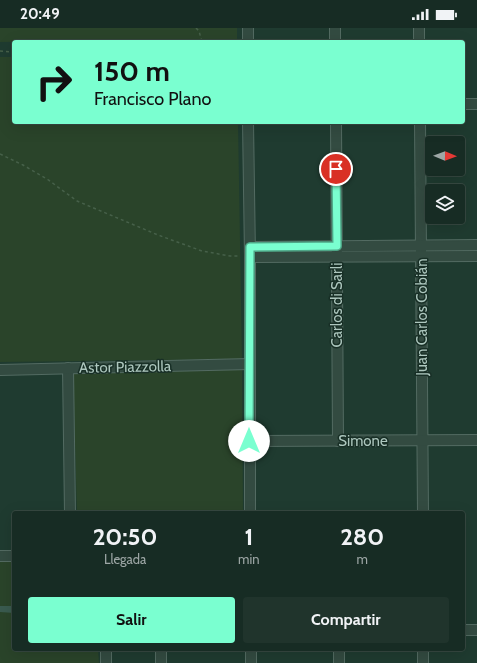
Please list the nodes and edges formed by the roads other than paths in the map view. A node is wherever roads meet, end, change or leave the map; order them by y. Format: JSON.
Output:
{"nodes":[{"id":1,"x":248,"y":28,"type":"edge"},
{"id":2,"x":335,"y":28,"type":"edge"},
{"id":3,"x":419,"y":28,"type":"edge"},
{"id":4,"x":248,"y":40,"type":"edge"},
{"id":5,"x":335,"y":40,"type":"edge"},
{"id":6,"x":419,"y":40,"type":"edge"},
{"id":7,"x":465,"y":104,"type":"edge"},
{"id":8,"x":477,"y":104,"type":"edge"},
{"id":9,"x":248,"y":124,"type":"edge"},
{"id":10,"x":336,"y":124,"type":"edge"},
{"id":11,"x":420,"y":124,"type":"edge"},
{"id":12,"x":477,"y":245,"type":"edge"},
{"id":13,"x":422,"y":246,"type":"junction"},
{"id":14,"x":337,"y":251,"type":"junction"},
{"id":15,"x":250,"y":252,"type":"junction"},
{"id":16,"x":422,"y":256,"type":"junction"},
{"id":17,"x":477,"y":256,"type":"edge"},
{"id":18,"x":250,"y":364,"type":"junction"},
{"id":19,"x":68,"y":368,"type":"junction"},
{"id":20,"x":0,"y":370,"type":"edge"},
{"id":21,"x":423,"y":440,"type":"junction"},
{"id":22,"x":477,"y":440,"type":"edge"},
{"id":23,"x":249,"y":441,"type":"junction"},
{"id":24,"x":338,"y":441,"type":"junction"},
{"id":25,"x":70,"y":511,"type":"edge"},
{"id":26,"x":250,"y":511,"type":"edge"},
{"id":27,"x":423,"y":511,"type":"edge"},
{"id":28,"x":0,"y":556,"type":"edge"},
{"id":29,"x":12,"y":556,"type":"edge"},
{"id":30,"x":465,"y":630,"type":"edge"},
{"id":31,"x":477,"y":630,"type":"edge"},
{"id":32,"x":106,"y":651,"type":"edge"},
{"id":33,"x":161,"y":651,"type":"edge"},
{"id":34,"x":251,"y":651,"type":"edge"},
{"id":35,"x":339,"y":651,"type":"edge"},
{"id":36,"x":423,"y":651,"type":"edge"},
{"id":37,"x":106,"y":663,"type":"edge"},
{"id":38,"x":161,"y":663,"type":"edge"},
{"id":39,"x":252,"y":663,"type":"edge"},
{"id":40,"x":339,"y":663,"type":"edge"},
{"id":41,"x":423,"y":663,"type":"edge"}],
"edges":[{"from":1,"to":4,"type":"street"},
{"from":2,"to":5,"type":"street"},
{"from":3,"to":6,"type":"street"},
{"from":7,"to":8,"type":"street"},
{"from":9,"to":15,"type":"street"},
{"from":10,"to":14,"type":"street","name":"Carlos di Sarli"},
{"from":11,"to":13,"type":"street","name":"Juan Carlos Cobián"},
{"from":12,"to":13,"type":"street"},
{"from":13,"to":14,"type":"street"},
{"from":13,"to":16,"type":"street","name":"Juan Carlos Cobián"},
{"from":14,"to":15,"type":"street"},
{"from":14,"to":16,"type":"street"},
{"from":14,"to":24,"type":"street","name":"Carlos di Sarli"},
{"from":15,"to":18,"type":"street"},
{"from":16,"to":17,"type":"street"},
{"from":16,"to":21,"type":"street","name":"Juan Carlos Cobián"},
{"from":18,"to":19,"type":"street","name":"Astor Piazzolla"},
{"from":18,"to":23,"type":"street"},
{"from":19,"to":20,"type":"street","name":"Astor Piazzolla"},
{"from":19,"to":25,"type":"street"},
{"from":21,"to":22,"type":"street","name":"Simone"},
{"from":21,"to":24,"type":"street","name":"Simone"},
{"from":21,"to":27,"type":"street","name":"Juan Carlos Cobián"},
{"from":23,"to":24,"type":"street","name":"Simone"},
{"from":23,"to":26,"type":"street"},
{"from":28,"to":29,"type":"street"},
{"from":30,"to":31,"type":"street"},
{"from":32,"to":37,"type":"street"},
{"from":33,"to":38,"type":"street"},
{"from":34,"to":39,"type":"street"},
{"from":35,"to":40,"type":"street"},
{"from":36,"to":41,"type":"street"}]}
